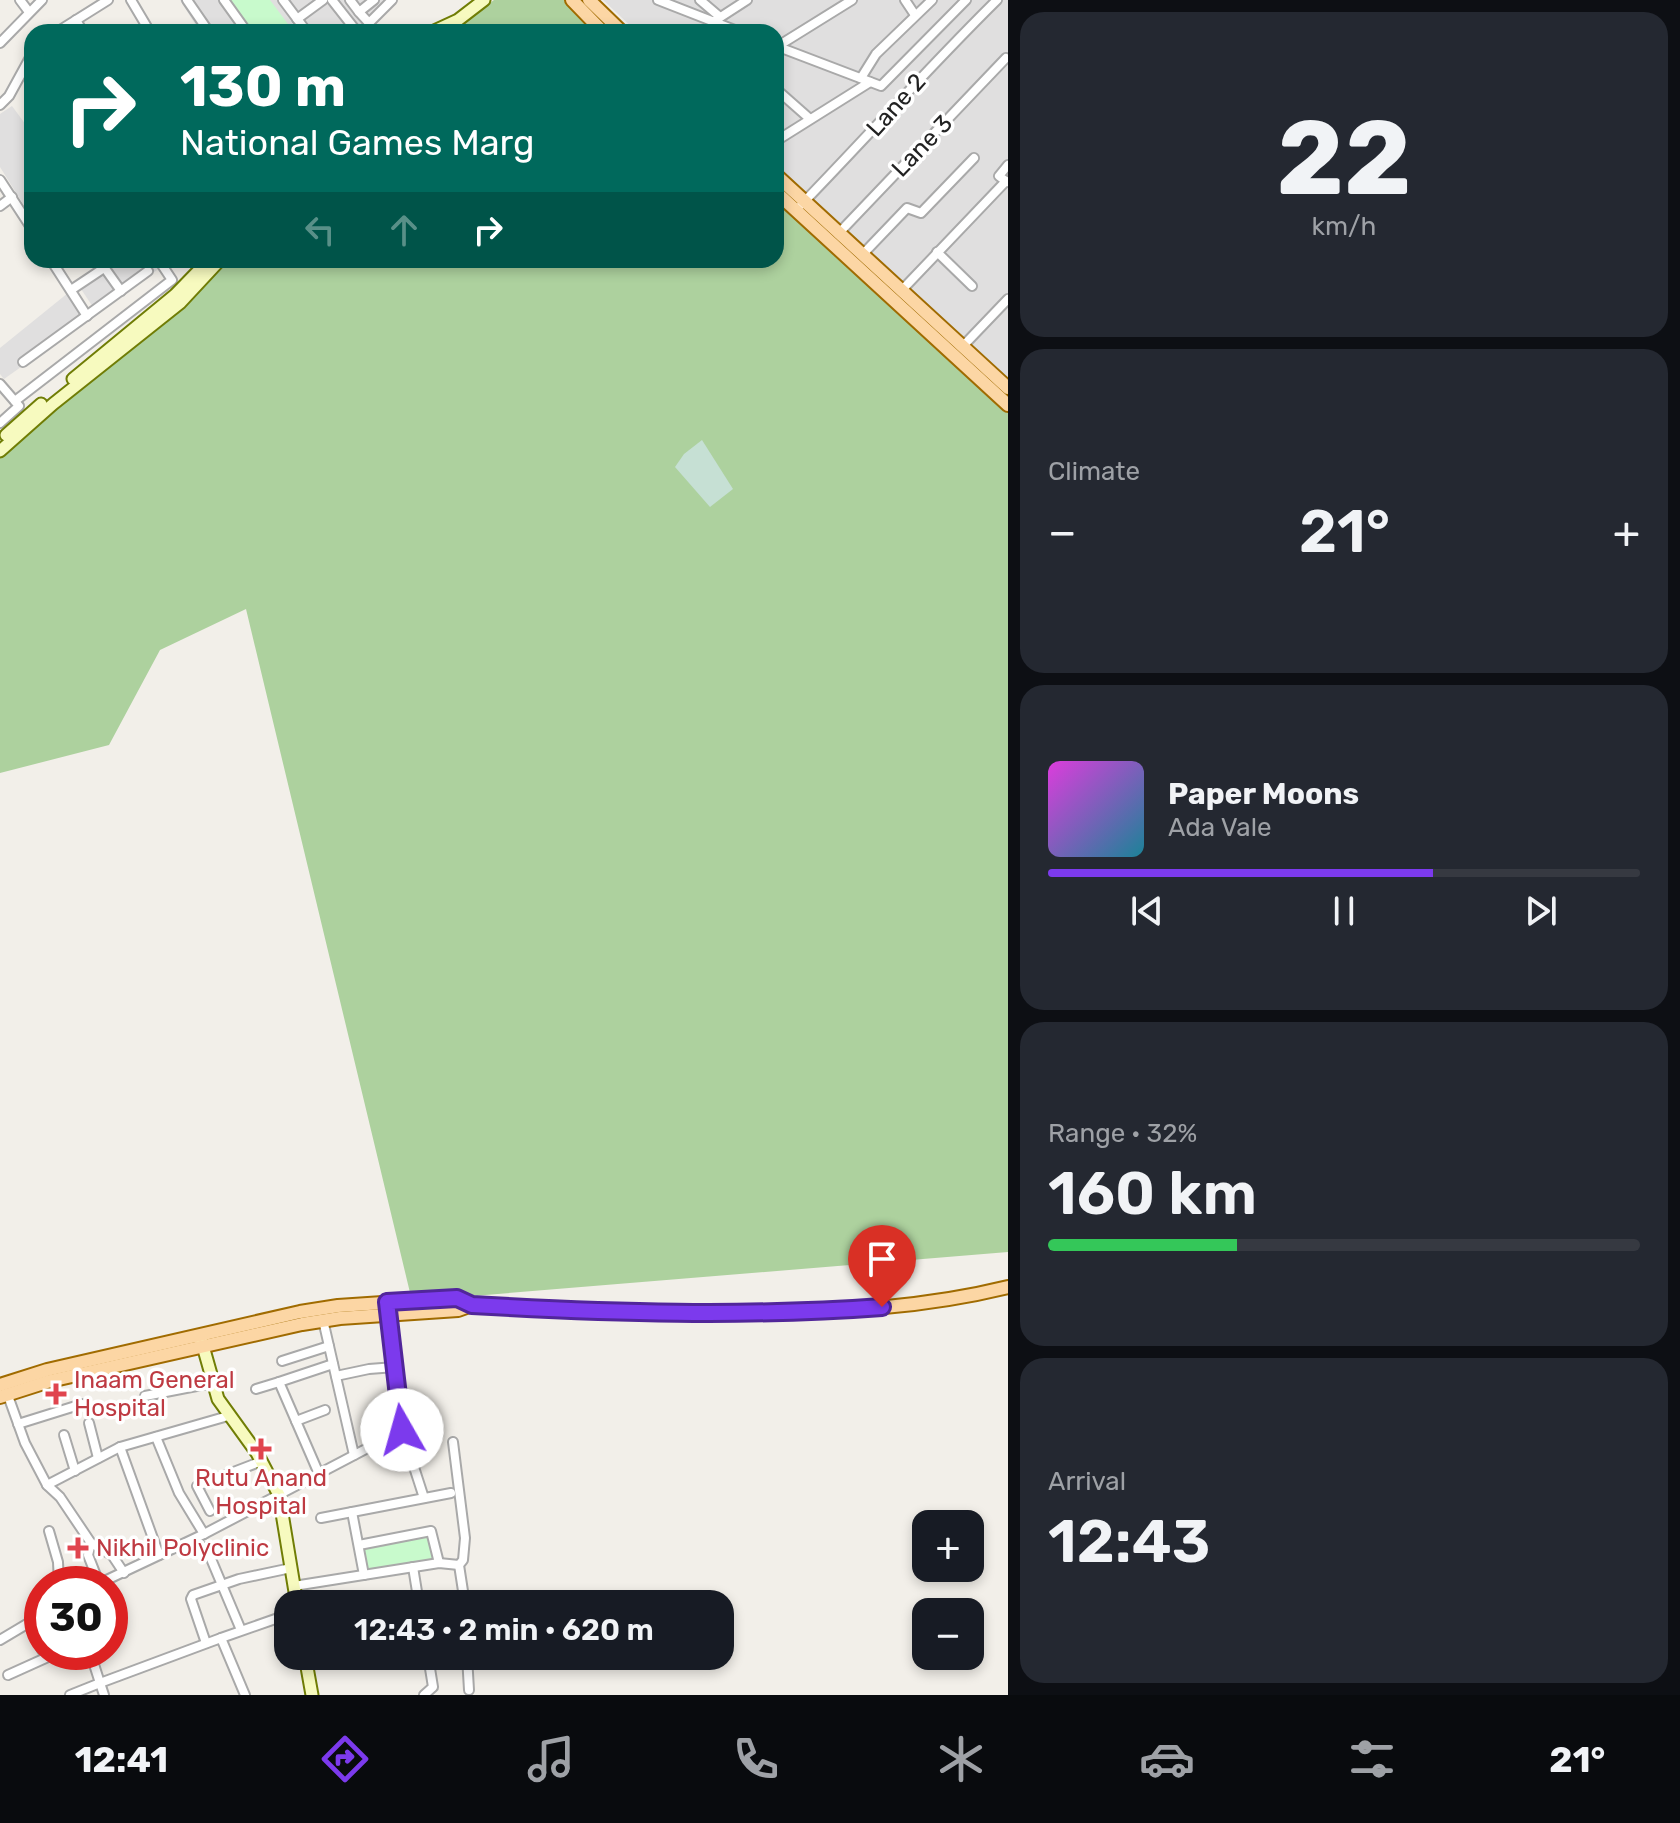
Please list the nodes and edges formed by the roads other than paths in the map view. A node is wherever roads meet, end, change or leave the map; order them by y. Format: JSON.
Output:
{"nodes":[{"id":1,"x":20,"y":0,"type":"edge"},
{"id":2,"x":42,"y":0,"type":"edge"},
{"id":3,"x":108,"y":0,"type":"edge"},
{"id":4,"x":131,"y":0,"type":"edge"},
{"id":5,"x":187,"y":0,"type":"edge"},
{"id":6,"x":224,"y":0,"type":"edge"},
{"id":7,"x":323,"y":0,"type":"edge"},
{"id":8,"x":332,"y":0,"type":"edge"},
{"id":9,"x":350,"y":0,"type":"edge"},
{"id":10,"x":374,"y":0,"type":"edge"},
{"id":11,"x":392,"y":0,"type":"edge"},
{"id":12,"x":484,"y":0,"type":"edge"},
{"id":13,"x":494,"y":0,"type":"edge"},
{"id":14,"x":572,"y":0,"type":"edge"},
{"id":15,"x":589,"y":0,"type":"edge"},
{"id":16,"x":658,"y":0,"type":"edge"},
{"id":17,"x":700,"y":0,"type":"edge"},
{"id":18,"x":747,"y":0,"type":"edge"},
{"id":19,"x":852,"y":0,"type":"edge"},
{"id":20,"x":905,"y":0,"type":"edge"},
{"id":21,"x":932,"y":0,"type":"edge"},
{"id":22,"x":966,"y":0,"type":"edge"},
{"id":23,"x":997,"y":0,"type":"edge"},
{"id":24,"x":287,"y":1,"type":"edge"},
{"id":25,"x":29,"y":12,"type":"junction"},
{"id":26,"x":359,"y":12,"type":"junction"},
{"id":27,"x":915,"y":15,"type":"junction"},
{"id":28,"x":297,"y":19,"type":"junction"},
{"id":29,"x":76,"y":20,"type":"junction"},
{"id":30,"x":716,"y":20,"type":"junction"},
{"id":31,"x":70,"y":24,"type":"edge"},
{"id":32,"x":78,"y":24,"type":"edge"},
{"id":33,"x":145,"y":24,"type":"edge"},
{"id":34,"x":204,"y":24,"type":"edge"},
{"id":35,"x":241,"y":24,"type":"edge"},
{"id":36,"x":301,"y":24,"type":"edge"},
{"id":37,"x":351,"y":24,"type":"edge"},
{"id":38,"x":449,"y":24,"type":"edge"},
{"id":39,"x":460,"y":24,"type":"edge"},
{"id":40,"x":595,"y":24,"type":"edge"},
{"id":41,"x":614,"y":24,"type":"edge"},
{"id":42,"x":724,"y":24,"type":"edge"},
{"id":43,"x":784,"y":42,"type":"edge"},
{"id":44,"x":0,"y":43,"type":"edge"},
{"id":45,"x":784,"y":49,"type":"edge"},
{"id":46,"x":1006,"y":58,"type":"edge"},
{"id":47,"x":24,"y":69,"type":"edge"},
{"id":48,"x":866,"y":80,"type":"junction"},
{"id":49,"x":784,"y":96,"type":"edge"},
{"id":50,"x":0,"y":105,"type":"edge"},
{"id":51,"x":810,"y":119,"type":"junction"},
{"id":52,"x":784,"y":136,"type":"edge"},
{"id":53,"x":974,"y":158,"type":"dead end"},
{"id":54,"x":1008,"y":165,"type":"edge"},
{"id":55,"x":0,"y":180,"type":"edge"},
{"id":56,"x":1007,"y":182,"type":"edge"},
{"id":57,"x":784,"y":186,"type":"edge"},
{"id":58,"x":12,"y":197,"type":"junction"},
{"id":59,"x":784,"y":197,"type":"edge"},
{"id":60,"x":0,"y":206,"type":"edge"},
{"id":61,"x":800,"y":207,"type":"junction"},
{"id":62,"x":24,"y":216,"type":"edge"},
{"id":63,"x":838,"y":234,"type":"junction"},
{"id":64,"x":937,"y":252,"type":"junction"},
{"id":65,"x":862,"y":255,"type":"junction"},
{"id":66,"x":56,"y":268,"type":"edge"},
{"id":67,"x":97,"y":268,"type":"edge"},
{"id":68,"x":105,"y":268,"type":"edge"},
{"id":69,"x":164,"y":268,"type":"edge"},
{"id":70,"x":201,"y":268,"type":"edge"},
{"id":71,"x":213,"y":268,"type":"edge"},
{"id":72,"x":148,"y":271,"type":"dead end"},
{"id":73,"x":972,"y":286,"type":"dead end"},
{"id":74,"x":71,"y":290,"type":"junction"},
{"id":75,"x":121,"y":291,"type":"junction"},
{"id":76,"x":901,"y":291,"type":"junction"},
{"id":77,"x":1008,"y":300,"type":"edge"},
{"id":78,"x":87,"y":316,"type":"junction"},
{"id":79,"x":963,"y":346,"type":"junction"},
{"id":80,"x":23,"y":362,"type":"dead end"},
{"id":81,"x":1008,"y":388,"type":"edge"},
{"id":82,"x":2,"y":389,"type":"edge"},
{"id":83,"x":15,"y":401,"type":"junction"},
{"id":84,"x":1008,"y":405,"type":"edge"},
{"id":85,"x":0,"y":423,"type":"edge"},
{"id":86,"x":0,"y":441,"type":"edge"},
{"id":87,"x":0,"y":451,"type":"edge"},
{"id":88,"x":1008,"y":1287,"type":"edge"},
{"id":89,"x":388,"y":1308,"type":"junction"},
{"id":90,"x":322,"y":1314,"type":"junction"},
{"id":91,"x":201,"y":1341,"type":"junction"},
{"id":92,"x":329,"y":1346,"type":"junction"},
{"id":93,"x":282,"y":1361,"type":"dead end"},
{"id":94,"x":333,"y":1364,"type":"junction"},
{"id":95,"x":395,"y":1367,"type":"junction"},
{"id":96,"x":336,"y":1376,"type":"junction"},
{"id":97,"x":279,"y":1382,"type":"junction"},
{"id":98,"x":212,"y":1383,"type":"junction"},
{"id":99,"x":256,"y":1389,"type":"dead end"},
{"id":100,"x":3,"y":1390,"type":"edge"},
{"id":101,"x":145,"y":1396,"type":"dead end"},
{"id":102,"x":82,"y":1404,"type":"dead end"},
{"id":103,"x":325,"y":1410,"type":"dead end"},
{"id":104,"x":228,"y":1416,"type":"junction"},
{"id":105,"x":296,"y":1421,"type":"junction"},
{"id":106,"x":89,"y":1423,"type":"dead end"},
{"id":107,"x":18,"y":1424,"type":"junction"},
{"id":108,"x":402,"y":1430,"type":"junction"},
{"id":109,"x":64,"y":1435,"type":"dead end"},
{"id":110,"x":156,"y":1437,"type":"junction"},
{"id":111,"x":453,"y":1442,"type":"dead end"},
{"id":112,"x":120,"y":1447,"type":"junction"},
{"id":113,"x":354,"y":1455,"type":"junction"},
{"id":114,"x":98,"y":1458,"type":"junction"},
{"id":115,"x":262,"y":1461,"type":"junction"},
{"id":116,"x":75,"y":1471,"type":"junction"},
{"id":117,"x":319,"y":1474,"type":"junction"},
{"id":118,"x":47,"y":1485,"type":"junction"},
{"id":119,"x":200,"y":1492,"type":"junction"},
{"id":120,"x":451,"y":1493,"type":"dead end"},
{"id":121,"x":279,"y":1495,"type":"junction"},
{"id":122,"x":182,"y":1498,"type":"junction"},
{"id":123,"x":424,"y":1498,"type":"junction"},
{"id":124,"x":210,"y":1511,"type":"dead end"},
{"id":125,"x":352,"y":1512,"type":"junction"},
{"id":126,"x":321,"y":1518,"type":"dead end"},
{"id":127,"x":49,"y":1531,"type":"dead end"},
{"id":128,"x":204,"y":1534,"type":"junction"},
{"id":129,"x":91,"y":1543,"type":"junction"},
{"id":130,"x":359,"y":1545,"type":"junction"},
{"id":131,"x":206,"y":1547,"type":"dead end"},
{"id":132,"x":159,"y":1555,"type":"junction"},
{"id":133,"x":439,"y":1563,"type":"junction"},
{"id":134,"x":459,"y":1565,"type":"junction"},
{"id":135,"x":58,"y":1566,"type":"edge"},
{"id":136,"x":92,"y":1566,"type":"edge"},
{"id":137,"x":119,"y":1566,"type":"edge"},
{"id":138,"x":413,"y":1567,"type":"junction"},
{"id":139,"x":291,"y":1568,"type":"junction"},
{"id":140,"x":128,"y":1571,"type":"edge"},
{"id":141,"x":364,"y":1575,"type":"junction"},
{"id":142,"x":222,"y":1584,"type":"junction"},
{"id":143,"x":294,"y":1586,"type":"junction"},
{"id":144,"x":295,"y":1590,"type":"edge"},
{"id":145,"x":417,"y":1590,"type":"edge"},
{"id":146,"x":463,"y":1590,"type":"edge"},
{"id":147,"x":274,"y":1619,"type":"edge"},
{"id":148,"x":24,"y":1626,"type":"edge"},
{"id":149,"x":241,"y":1630,"type":"junction"},
{"id":150,"x":221,"y":1638,"type":"junction"},
{"id":151,"x":0,"y":1640,"type":"edge"},
{"id":152,"x":206,"y":1643,"type":"junction"},
{"id":153,"x":24,"y":1665,"type":"edge"},
{"id":154,"x":96,"y":1670,"type":"edge"},
{"id":155,"x":308,"y":1670,"type":"edge"},
{"id":156,"x":430,"y":1670,"type":"edge"},
{"id":157,"x":468,"y":1670,"type":"edge"},
{"id":158,"x":8,"y":1675,"type":"dead end"},
{"id":159,"x":100,"y":1683,"type":"junction"},
{"id":160,"x":469,"y":1690,"type":"dead end"},
{"id":161,"x":70,"y":1695,"type":"edge"},
{"id":162,"x":104,"y":1695,"type":"edge"},
{"id":163,"x":245,"y":1695,"type":"edge"},
{"id":164,"x":312,"y":1695,"type":"edge"},
{"id":165,"x":424,"y":1695,"type":"edge"}],
"edges":[{"from":1,"to":25,"type":"street"},
{"from":2,"to":25,"type":"street"},
{"from":3,"to":29,"type":"street"},
{"from":4,"to":33,"type":"street"},
{"from":5,"to":34,"type":"street"},
{"from":6,"to":35,"type":"street"},
{"from":7,"to":28,"type":"street"},
{"from":8,"to":37,"type":"street"},
{"from":9,"to":26,"type":"street"},
{"from":10,"to":26,"type":"street"},
{"from":11,"to":26,"type":"street"},
{"from":12,"to":38,"type":"street"},
{"from":13,"to":39,"type":"street"},
{"from":14,"to":40,"type":"main road"},
{"from":15,"to":41,"type":"main road"},
{"from":16,"to":30,"type":"street"},
{"from":17,"to":30,"type":"street"},
{"from":18,"to":30,"type":"street"},
{"from":19,"to":43,"type":"street"},
{"from":20,"to":27,"type":"street"},
{"from":21,"to":27,"type":"street"},
{"from":22,"to":48,"type":"street"},
{"from":23,"to":61,"type":"street","name":"Lane 2"},
{"from":24,"to":28,"type":"street"},
{"from":25,"to":44,"type":"street"},
{"from":27,"to":48,"type":"street"},
{"from":28,"to":36,"type":"street"},
{"from":29,"to":31,"type":"street"},
{"from":29,"to":32,"type":"street"},
{"from":30,"to":42,"type":"street"},
{"from":45,"to":48,"type":"street"},
{"from":46,"to":63,"type":"street","name":"Lane 3"},
{"from":47,"to":50,"type":"street"},
{"from":48,"to":51,"type":"street"},
{"from":49,"to":51,"type":"street"},
{"from":51,"to":52,"type":"street"},
{"from":53,"to":65,"type":"street"},
{"from":54,"to":56,"type":"street"},
{"from":55,"to":58,"type":"street"},
{"from":56,"to":64,"type":"street"},
{"from":57,"to":61,"type":"main road"},
{"from":58,"to":60,"type":"street"},
{"from":58,"to":62,"type":"street"},
{"from":59,"to":61,"type":"main road"},
{"from":61,"to":63,"type":"main road"},
{"from":61,"to":84,"type":"main road"},
{"from":63,"to":65,"type":"main road"},
{"from":64,"to":73,"type":"street"},
{"from":64,"to":76,"type":"street"},
{"from":65,"to":76,"type":"main road"},
{"from":66,"to":74,"type":"street"},
{"from":67,"to":74,"type":"street"},
{"from":68,"to":75,"type":"street"},
{"from":69,"to":83,"type":"street"},
{"from":70,"to":86,"type":"street"},
{"from":71,"to":87,"type":"street"},
{"from":72,"to":75,"type":"street"},
{"from":74,"to":78,"type":"street"},
{"from":75,"to":78,"type":"street"},
{"from":76,"to":79,"type":"main road"},
{"from":77,"to":79,"type":"street"},
{"from":78,"to":80,"type":"street"},
{"from":79,"to":81,"type":"main road"},
{"from":82,"to":83,"type":"street"},
{"from":83,"to":85,"type":"street"},
{"from":88,"to":89,"type":"main road"},
{"from":89,"to":90,"type":"main road"},
{"from":89,"to":95,"type":"street"},
{"from":90,"to":91,"type":"main road"},
{"from":90,"to":92,"type":"street"},
{"from":91,"to":98,"type":"street"},
{"from":91,"to":100,"type":"main road"},
{"from":92,"to":93,"type":"street"},
{"from":92,"to":94,"type":"street"},
{"from":94,"to":96,"type":"street"},
{"from":94,"to":97,"type":"street"},
{"from":95,"to":96,"type":"street"},
{"from":95,"to":108,"type":"street"},
{"from":96,"to":113,"type":"street"},
{"from":97,"to":99,"type":"street"},
{"from":97,"to":105,"type":"street"},
{"from":98,"to":101,"type":"street"},
{"from":98,"to":104,"type":"street"},
{"from":100,"to":107,"type":"street"},
{"from":102,"to":107,"type":"street"},
{"from":103,"to":105,"type":"street"},
{"from":104,"to":110,"type":"street"},
{"from":104,"to":115,"type":"street"},
{"from":105,"to":117,"type":"street"},
{"from":106,"to":114,"type":"street"},
{"from":107,"to":118,"type":"street"},
{"from":108,"to":113,"type":"street"},
{"from":108,"to":123,"type":"street"},
{"from":109,"to":116,"type":"street"},
{"from":110,"to":112,"type":"street"},
{"from":110,"to":122,"type":"street"},
{"from":111,"to":134,"type":"street"},
{"from":112,"to":114,"type":"street"},
{"from":112,"to":132,"type":"street"},
{"from":113,"to":117,"type":"street"},
{"from":114,"to":116,"type":"street"},
{"from":115,"to":119,"type":"street"},
{"from":115,"to":121,"type":"street"},
{"from":116,"to":118,"type":"street"},
{"from":117,"to":121,"type":"street"},
{"from":118,"to":129,"type":"street"},
{"from":119,"to":122,"type":"street"},
{"from":119,"to":124,"type":"street"},
{"from":120,"to":123,"type":"street"},
{"from":121,"to":128,"type":"street"},
{"from":121,"to":139,"type":"street"},
{"from":122,"to":128,"type":"street"},
{"from":123,"to":125,"type":"street"},
{"from":125,"to":126,"type":"street"},
{"from":125,"to":130,"type":"street"},
{"from":127,"to":135,"type":"street"},
{"from":128,"to":132,"type":"street"},
{"from":129,"to":136,"type":"street"},
{"from":129,"to":137,"type":"street"},
{"from":130,"to":133,"type":"street"},
{"from":130,"to":141,"type":"street"},
{"from":131,"to":142,"type":"street"},
{"from":132,"to":140,"type":"street"},
{"from":133,"to":134,"type":"street"},
{"from":133,"to":138,"type":"street"},
{"from":134,"to":146,"type":"street"},
{"from":138,"to":141,"type":"street"},
{"from":138,"to":145,"type":"street"},
{"from":139,"to":142,"type":"street"},
{"from":139,"to":143,"type":"street"},
{"from":141,"to":143,"type":"street"},
{"from":142,"to":149,"type":"street"},
{"from":142,"to":152,"type":"street"},
{"from":143,"to":144,"type":"street"},
{"from":147,"to":149,"type":"street"},
{"from":148,"to":151,"type":"street"},
{"from":149,"to":150,"type":"street"},
{"from":150,"to":152,"type":"street"},
{"from":150,"to":163,"type":"street"},
{"from":152,"to":159,"type":"street"},
{"from":153,"to":158,"type":"street"},
{"from":154,"to":159,"type":"street"},
{"from":155,"to":164,"type":"street"},
{"from":156,"to":165,"type":"street"},
{"from":157,"to":160,"type":"street"},
{"from":159,"to":161,"type":"street"},
{"from":159,"to":162,"type":"street"}]}
